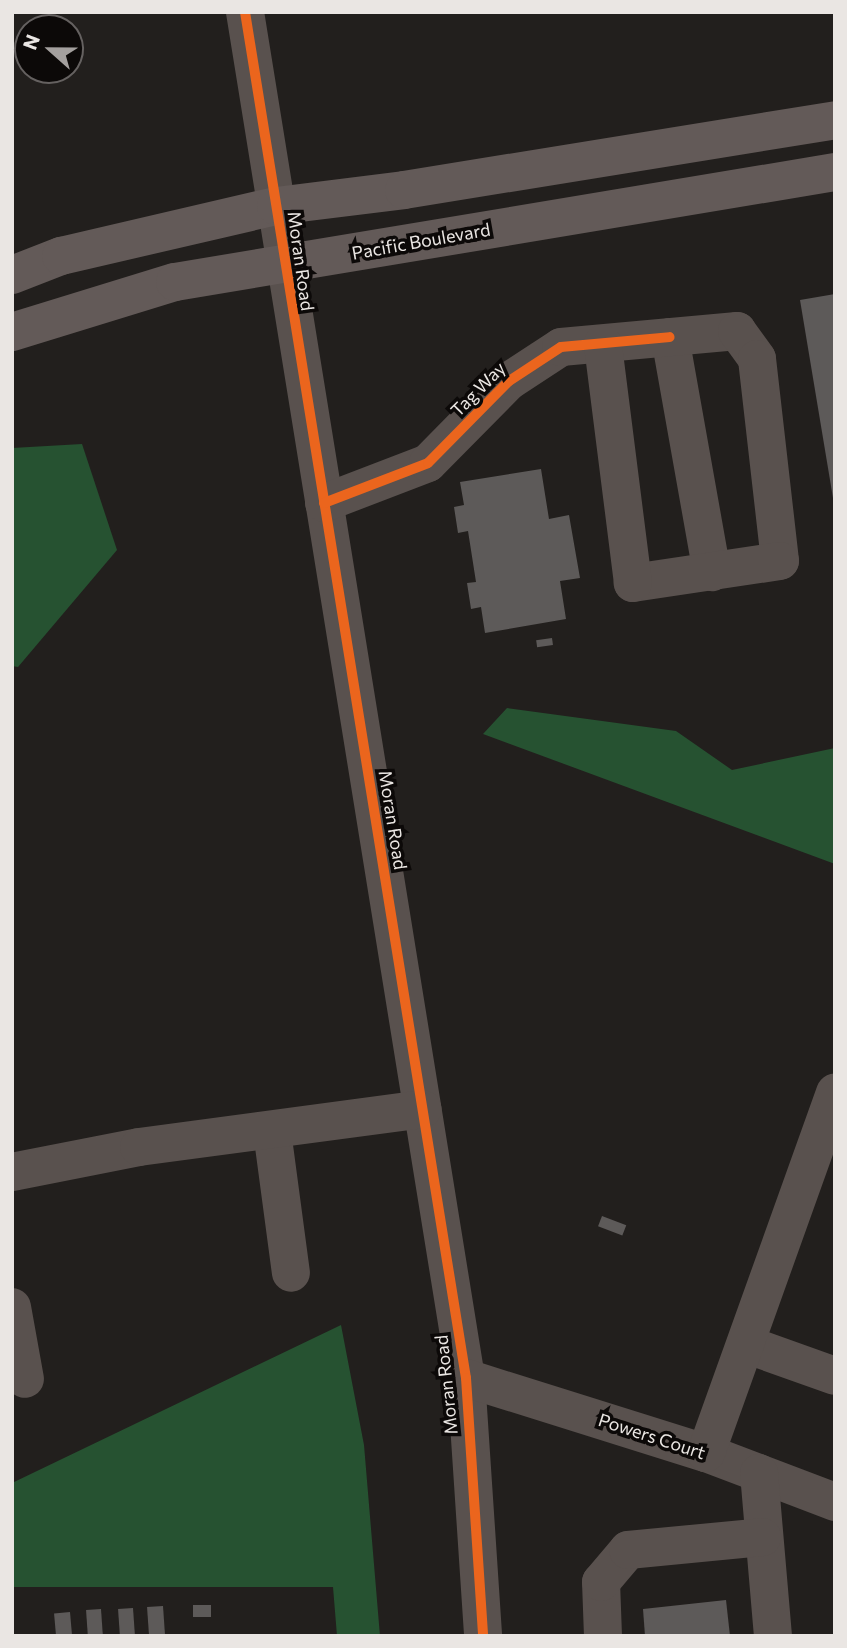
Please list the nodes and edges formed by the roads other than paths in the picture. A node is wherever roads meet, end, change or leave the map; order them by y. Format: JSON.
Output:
{"nodes":[{"id":1,"x":244,"y":12,"type":"edge"},
{"id":2,"x":835,"y":120,"type":"edge"},
{"id":3,"x":835,"y":172,"type":"edge"},
{"id":4,"x":276,"y":206,"type":"junction"},
{"id":5,"x":284,"y":264,"type":"junction"},
{"id":6,"x":12,"y":275,"type":"edge"},
{"id":7,"x":12,"y":332,"type":"edge"},
{"id":8,"x":670,"y":337,"type":"junction"},
{"id":9,"x":603,"y":344,"type":"junction"},
{"id":10,"x":324,"y":503,"type":"junction"},
{"id":11,"x":712,"y":572,"type":"junction"},
{"id":12,"x":835,"y":1092,"type":"edge"},
{"id":13,"x":422,"y":1109,"type":"junction"},
{"id":14,"x":272,"y":1131,"type":"junction"},
{"id":15,"x":12,"y":1171,"type":"edge"},
{"id":16,"x":291,"y":1273,"type":"dead end"},
{"id":17,"x":12,"y":1307,"type":"edge"},
{"id":18,"x":748,"y":1345,"type":"junction"},
{"id":19,"x":835,"y":1377,"type":"edge"},
{"id":20,"x":466,"y":1378,"type":"junction"},
{"id":21,"x":25,"y":1379,"type":"dead end"},
{"id":22,"x":706,"y":1453,"type":"junction"},
{"id":23,"x":759,"y":1473,"type":"junction"},
{"id":24,"x":835,"y":1502,"type":"edge"},
{"id":25,"x":762,"y":1536,"type":"junction"},
{"id":26,"x":483,"y":1636,"type":"edge"},
{"id":27,"x":603,"y":1636,"type":"edge"},
{"id":28,"x":773,"y":1636,"type":"edge"}],
"edges":[{"from":1,"to":4,"type":"street","name":"Moran Road"},
{"from":2,"to":4,"type":"main road"},
{"from":3,"to":5,"type":"main road","name":"Pacific Boulevard"},
{"from":4,"to":5,"type":"street","name":"Moran Road"},
{"from":4,"to":6,"type":"main road"},
{"from":5,"to":7,"type":"main road","name":"Pacific Boulevard"},
{"from":5,"to":10,"type":"street","name":"Moran Road"},
{"from":8,"to":9,"type":"street","name":"Tag Way"},
{"from":8,"to":11,"type":"street"},
{"from":8,"to":11,"type":"street","name":"Tag Way"},
{"from":9,"to":10,"type":"street","name":"Tag Way"},
{"from":9,"to":11,"type":"street"},
{"from":10,"to":13,"type":"street","name":"Moran Road"},
{"from":12,"to":18,"type":"street"},
{"from":13,"to":14,"type":"street"},
{"from":13,"to":20,"type":"street","name":"Moran Road"},
{"from":14,"to":15,"type":"street"},
{"from":14,"to":16,"type":"street"},
{"from":17,"to":21,"type":"street"},
{"from":18,"to":19,"type":"street"},
{"from":18,"to":22,"type":"street"},
{"from":20,"to":22,"type":"street","name":"Powers Court"},
{"from":20,"to":26,"type":"street","name":"Moran Road"},
{"from":22,"to":23,"type":"street","name":"Powers Court"},
{"from":23,"to":24,"type":"street","name":"Powers Court"},
{"from":23,"to":25,"type":"street"},
{"from":25,"to":27,"type":"street"},
{"from":25,"to":28,"type":"street"}]}
